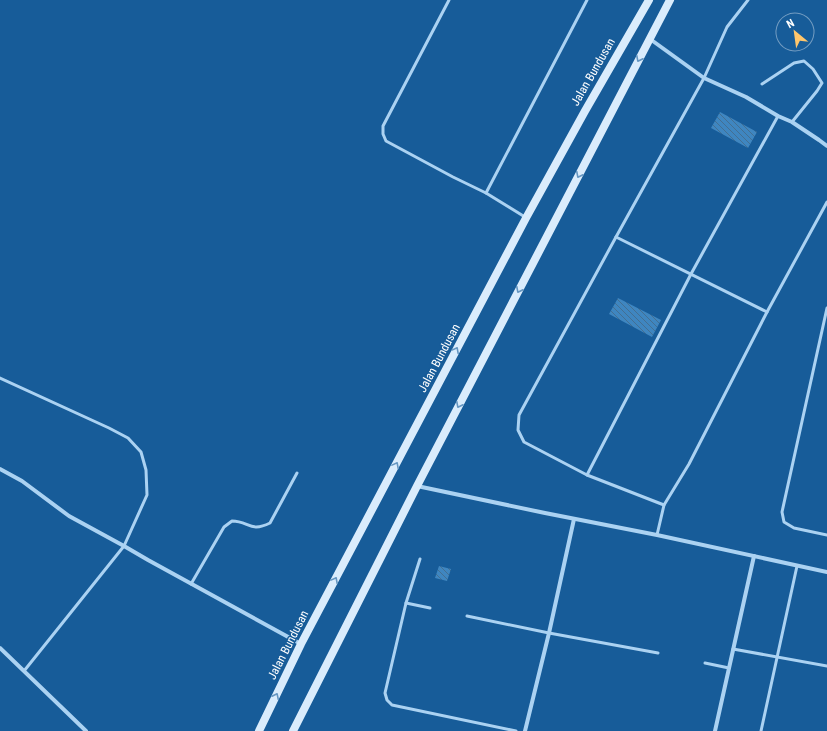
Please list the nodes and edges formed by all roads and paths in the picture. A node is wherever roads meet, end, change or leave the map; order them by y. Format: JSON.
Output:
{"nodes":[{"id":1,"x":449,"y":0,"type":"edge"},
{"id":2,"x":587,"y":0,"type":"edge"},
{"id":3,"x":649,"y":0,"type":"edge"},
{"id":4,"x":670,"y":0,"type":"edge"},
{"id":5,"x":748,"y":0,"type":"edge"},
{"id":6,"x":650,"y":39,"type":"junction"},
{"id":7,"x":704,"y":78,"type":"junction"},
{"id":8,"x":762,"y":84,"type":"dead end"},
{"id":9,"x":778,"y":116,"type":"junction"},
{"id":10,"x":792,"y":122,"type":"junction"},
{"id":11,"x":827,"y":146,"type":"edge"},
{"id":12,"x":486,"y":193,"type":"junction"},
{"id":13,"x":827,"y":202,"type":"edge"},
{"id":14,"x":526,"y":218,"type":"junction"},
{"id":15,"x":616,"y":237,"type":"junction"},
{"id":16,"x":691,"y":274,"type":"junction"},
{"id":17,"x":827,"y":308,"type":"edge"},
{"id":18,"x":767,"y":312,"type":"junction"},
{"id":19,"x":0,"y":378,"type":"edge"},
{"id":20,"x":0,"y":469,"type":"edge"},
{"id":21,"x":297,"y":473,"type":"dead end"},
{"id":22,"x":587,"y":475,"type":"junction"},
{"id":23,"x":418,"y":486,"type":"junction"},
{"id":24,"x":664,"y":505,"type":"junction"},
{"id":25,"x":574,"y":519,"type":"junction"},
{"id":26,"x":657,"y":535,"type":"junction"},
{"id":27,"x":827,"y":535,"type":"edge"},
{"id":28,"x":124,"y":546,"type":"junction"},
{"id":29,"x":754,"y":556,"type":"junction"},
{"id":30,"x":420,"y":559,"type":"dead end"},
{"id":31,"x":797,"y":566,"type":"junction"},
{"id":32,"x":827,"y":572,"type":"edge"},
{"id":33,"x":191,"y":584,"type":"junction"},
{"id":34,"x":406,"y":603,"type":"junction"},
{"id":35,"x":430,"y":608,"type":"dead end"},
{"id":36,"x":467,"y":616,"type":"dead end"},
{"id":37,"x":549,"y":633,"type":"junction"},
{"id":38,"x":301,"y":644,"type":"junction"},
{"id":39,"x":0,"y":648,"type":"edge"},
{"id":40,"x":733,"y":649,"type":"junction"},
{"id":41,"x":658,"y":653,"type":"dead end"},
{"id":42,"x":776,"y":657,"type":"junction"},
{"id":43,"x":705,"y":663,"type":"dead end"},
{"id":44,"x":827,"y":666,"type":"edge"},
{"id":45,"x":729,"y":668,"type":"junction"},
{"id":46,"x":24,"y":671,"type":"junction"},
{"id":47,"x":86,"y":731,"type":"edge"},
{"id":48,"x":258,"y":731,"type":"edge"},
{"id":49,"x":293,"y":731,"type":"edge"},
{"id":50,"x":516,"y":731,"type":"edge"},
{"id":51,"x":525,"y":731,"type":"edge"},
{"id":52,"x":715,"y":731,"type":"edge"},
{"id":53,"x":761,"y":731,"type":"edge"}],
"edges":[{"from":1,"to":12,"type":"lane"},
{"from":2,"to":12,"type":"lane"},
{"from":3,"to":14,"type":"main road","name":"Jalan Bundusan"},
{"from":4,"to":6,"type":"main road"},
{"from":5,"to":7,"type":"lane"},
{"from":6,"to":7,"type":"street"},
{"from":6,"to":23,"type":"main road","one_way":true},
{"from":7,"to":9,"type":"street"},
{"from":7,"to":15,"type":"lane"},
{"from":8,"to":10,"type":"lane"},
{"from":9,"to":10,"type":"street"},
{"from":9,"to":16,"type":"lane"},
{"from":10,"to":11,"type":"street"},
{"from":12,"to":14,"type":"lane"},
{"from":13,"to":18,"type":"lane"},
{"from":38,"to":14,"type":"main road","name":"Jalan Bundusan","one_way":true},
{"from":15,"to":16,"type":"lane"},
{"from":15,"to":22,"type":"lane"},
{"from":16,"to":18,"type":"lane"},
{"from":16,"to":22,"type":"lane"},
{"from":17,"to":27,"type":"lane"},
{"from":18,"to":24,"type":"lane"},
{"from":19,"to":28,"type":"lane"},
{"from":20,"to":28,"type":"street"},
{"from":21,"to":33,"type":"lane"},
{"from":22,"to":24,"type":"lane"},
{"from":23,"to":25,"type":"street"},
{"from":23,"to":49,"type":"main road"},
{"from":24,"to":26,"type":"lane"},
{"from":25,"to":26,"type":"street"},
{"from":25,"to":37,"type":"street"},
{"from":26,"to":29,"type":"street"},
{"from":28,"to":33,"type":"street"},
{"from":28,"to":46,"type":"lane"},
{"from":29,"to":31,"type":"street"},
{"from":29,"to":40,"type":"street"},
{"from":30,"to":34,"type":"lane"},
{"from":31,"to":32,"type":"street"},
{"from":31,"to":42,"type":"lane"},
{"from":33,"to":38,"type":"street"},
{"from":34,"to":35,"type":"lane"},
{"from":34,"to":50,"type":"lane"},
{"from":36,"to":37,"type":"lane"},
{"from":37,"to":41,"type":"lane"},
{"from":37,"to":51,"type":"street"},
{"from":48,"to":38,"type":"main road","name":"Jalan Bundusan","one_way":true},
{"from":39,"to":46,"type":"street"},
{"from":40,"to":42,"type":"lane"},
{"from":40,"to":45,"type":"street"},
{"from":42,"to":44,"type":"lane"},
{"from":42,"to":53,"type":"lane"},
{"from":43,"to":45,"type":"lane"},
{"from":45,"to":52,"type":"street"},
{"from":46,"to":47,"type":"street"}]}
